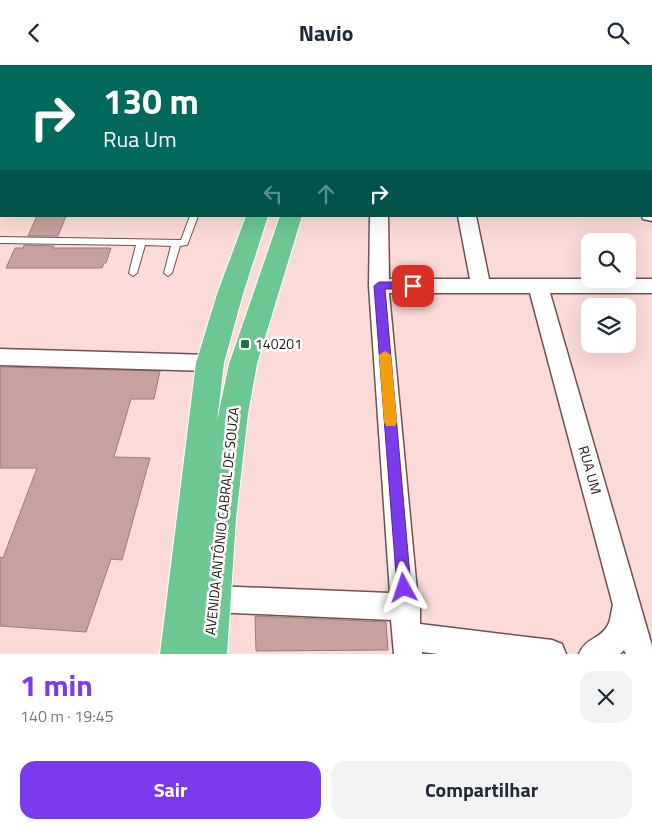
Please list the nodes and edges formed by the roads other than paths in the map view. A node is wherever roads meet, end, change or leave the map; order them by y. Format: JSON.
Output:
{"nodes":[{"id":1,"x":194,"y":217,"type":"edge"},
{"id":2,"x":257,"y":217,"type":"edge"},
{"id":3,"x":291,"y":217,"type":"edge"},
{"id":4,"x":379,"y":217,"type":"edge"},
{"id":5,"x":467,"y":217,"type":"edge"},
{"id":6,"x":0,"y":240,"type":"edge"},
{"id":7,"x":142,"y":242,"type":"junction"},
{"id":8,"x":176,"y":243,"type":"junction"},
{"id":9,"x":133,"y":273,"type":"dead end"},
{"id":10,"x":168,"y":273,"type":"dead end"},
{"id":11,"x":379,"y":286,"type":"junction"},
{"id":12,"x":481,"y":286,"type":"junction"},
{"id":13,"x":652,"y":286,"type":"edge"},
{"id":14,"x":538,"y":287,"type":"junction"},
{"id":15,"x":0,"y":357,"type":"edge"},
{"id":16,"x":210,"y":363,"type":"junction"},
{"id":17,"x":213,"y":599,"type":"junction"},
{"id":18,"x":626,"y":601,"type":"junction"},
{"id":19,"x":406,"y":607,"type":"junction"},
{"id":20,"x":408,"y":645,"type":"edge"},
{"id":21,"x":179,"y":654,"type":"edge"},
{"id":22,"x":208,"y":654,"type":"edge"},
{"id":23,"x":552,"y":654,"type":"edge"},
{"id":24,"x":593,"y":654,"type":"edge"},
{"id":25,"x":640,"y":654,"type":"edge"}],
"edges":[{"from":1,"to":8,"type":"lane"},
{"from":2,"to":16,"type":"highway","name":"AVENIDA ANTÔNIO CABRAL DE SOUZA"},
{"from":3,"to":17,"type":"highway","name":"AVENIDA ANTÔNIO CABRAL DE SOUZA"},
{"from":4,"to":11,"type":"street"},
{"from":5,"to":12,"type":"street"},
{"from":6,"to":7,"type":"lane"},
{"from":7,"to":8,"type":"lane"},
{"from":7,"to":9,"type":"lane"},
{"from":8,"to":10,"type":"lane"},
{"from":11,"to":12,"type":"street"},
{"from":11,"to":19,"type":"street"},
{"from":12,"to":14,"type":"street"},
{"from":13,"to":14,"type":"street"},
{"from":14,"to":18,"type":"street","name":"RUA UM"},
{"from":15,"to":16,"type":"street"},
{"from":16,"to":21,"type":"highway","name":"AVENIDA ANTÔNIO CABRAL DE SOUZA"},
{"from":17,"to":19,"type":"street"},
{"from":17,"to":22,"type":"highway","name":"AVENIDA ANTÔNIO CABRAL DE SOUZA"},
{"from":18,"to":24,"type":"street"},
{"from":18,"to":25,"type":"street","name":"RUA UM"},
{"from":19,"to":20,"type":"street"},
{"from":20,"to":23,"type":"street"}]}
